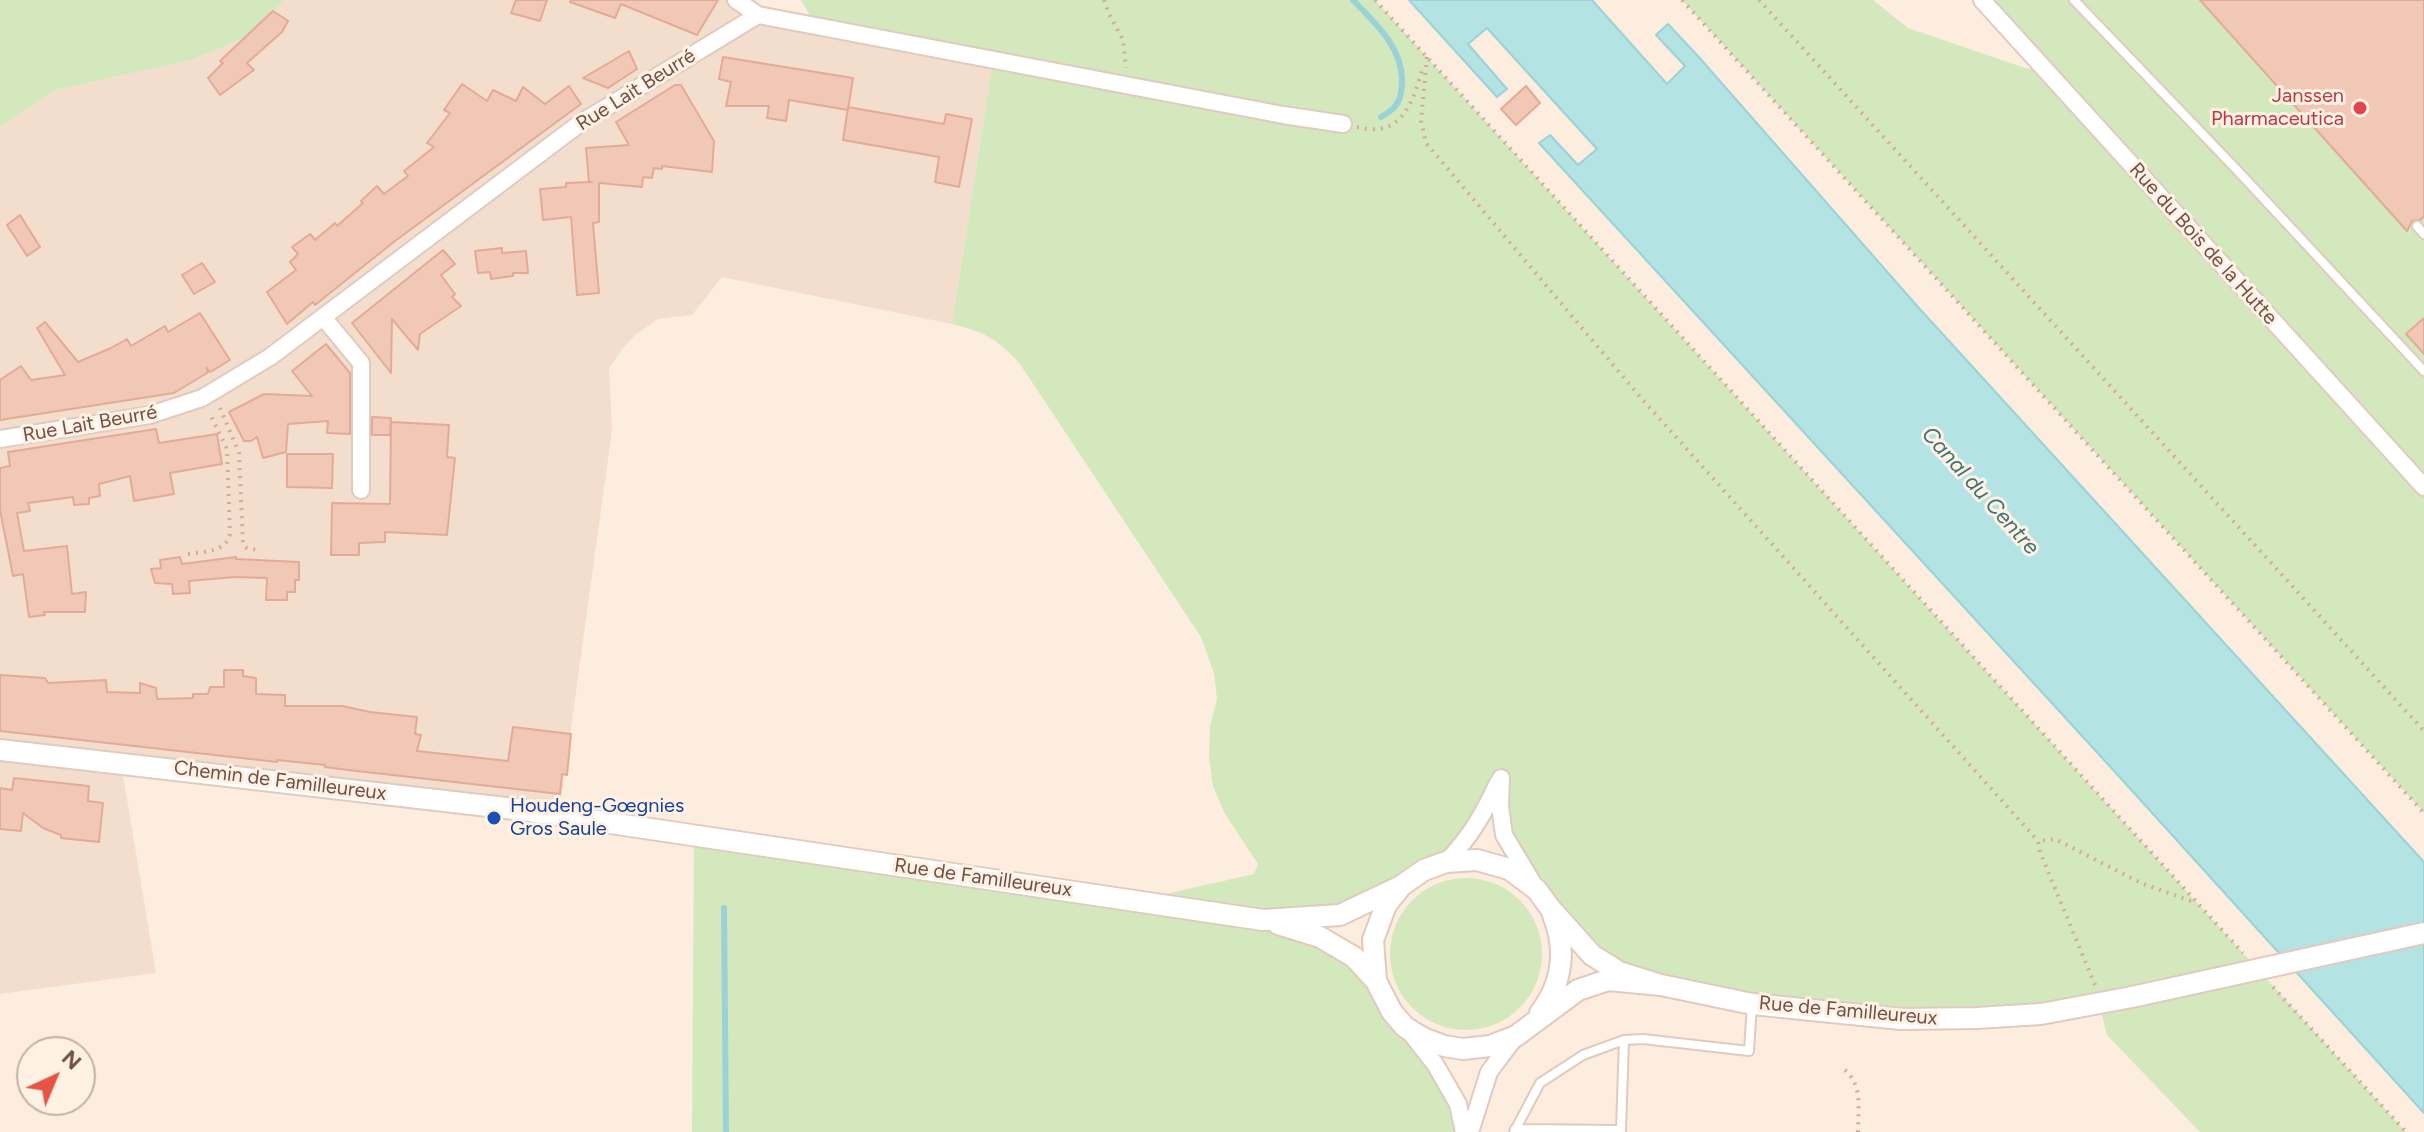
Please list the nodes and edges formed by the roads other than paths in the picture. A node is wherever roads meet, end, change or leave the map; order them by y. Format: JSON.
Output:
{"nodes":[{"id":1,"x":736,"y":0,"type":"edge"},
{"id":2,"x":1982,"y":0,"type":"edge"},
{"id":3,"x":2074,"y":0,"type":"edge"},
{"id":4,"x":758,"y":15,"type":"junction"},
{"id":5,"x":1343,"y":124,"type":"road end"},
{"id":6,"x":323,"y":317,"type":"junction"},
{"id":7,"x":2424,"y":371,"type":"edge"},
{"id":8,"x":0,"y":439,"type":"edge"},
{"id":9,"x":2424,"y":487,"type":"edge"},
{"id":10,"x":361,"y":490,"type":"dead end"},
{"id":11,"x":0,"y":750,"type":"edge"},
{"id":12,"x":559,"y":815,"type":"joint"},
{"id":13,"x":1446,"y":862,"type":"junction"},
{"id":14,"x":1401,"y":886,"type":"junction"},
{"id":15,"x":1537,"y":890,"type":"junction"},
{"id":16,"x":1550,"y":908,"type":"junction"},
{"id":17,"x":1263,"y":920,"type":"junction"},
{"id":18,"x":2424,"y":933,"type":"edge"},
{"id":19,"x":1376,"y":981,"type":"junction"},
{"id":20,"x":1661,"y":985,"type":"junction"},
{"id":21,"x":1752,"y":1004,"type":"junction"},
{"id":22,"x":1535,"y":1020,"type":"junction"},
{"id":23,"x":1405,"y":1027,"type":"junction"},
{"id":24,"x":1516,"y":1036,"type":"junction"},
{"id":25,"x":1624,"y":1040,"type":"junction"},
{"id":26,"x":1520,"y":1131,"type":"edge"},
{"id":27,"x":1464,"y":1132,"type":"edge"},
{"id":28,"x":1470,"y":1132,"type":"edge"}],
"edges":[{"from":1,"to":4,"type":"street"},
{"from":2,"to":9,"type":"street","name":"Rue du Bois de la Hutte"},
{"from":3,"to":7,"type":"lane"},
{"from":4,"to":5,"type":"street"},
{"from":4,"to":6,"type":"street","name":"Rue Lait Beurré"},
{"from":6,"to":8,"type":"street","name":"Rue Lait Beurré"},
{"from":6,"to":10,"type":"street"},
{"from":11,"to":12,"type":"street","name":"Chemin de Familleureux"},
{"from":12,"to":17,"type":"street","name":"Rue de Familleureux"},
{"from":13,"to":14,"type":"street","name":"Rue de Familleureux"},
{"from":13,"to":15,"type":"street","name":"Rue de Familleureux"},
{"from":13,"to":15,"type":"street"},
{"from":14,"to":17,"type":"street","name":"Rue de Familleureux"},
{"from":14,"to":19,"type":"street","name":"Rue de Familleureux"},
{"from":15,"to":16,"type":"street","name":"Rue de Familleureux"},
{"from":16,"to":20,"type":"street","name":"Rue de Familleureux"},
{"from":16,"to":22,"type":"street","name":"Rue de Familleureux"},
{"from":17,"to":19,"type":"street"},
{"from":18,"to":21,"type":"street","name":"Rue de Familleureux","bridge":true},
{"from":19,"to":23,"type":"street","name":"Rue de Familleureux"},
{"from":20,"to":21,"type":"street","name":"Rue de Familleureux"},
{"from":20,"to":22,"type":"street","name":"Rue de Familleureux"},
{"from":21,"to":25,"type":"lane"},
{"from":22,"to":24,"type":"street","name":"Rue de Familleureux"},
{"from":23,"to":24,"type":"street","name":"Rue de Familleureux"},
{"from":23,"to":27,"type":"street"},
{"from":24,"to":28,"type":"street"},
{"from":25,"to":26,"type":"lane"},
{"from":25,"to":26,"type":"lane"}]}
